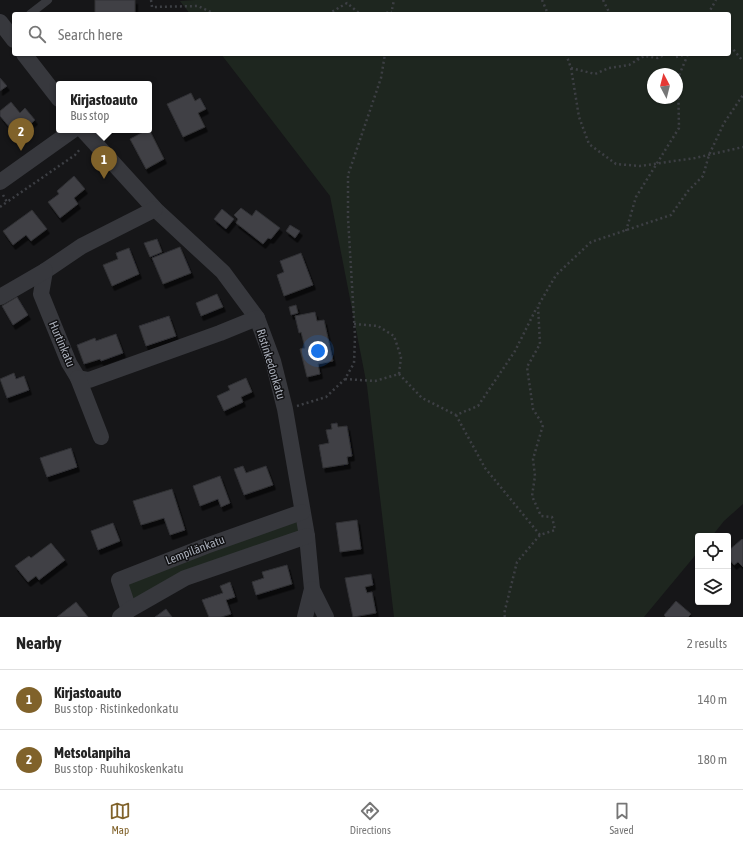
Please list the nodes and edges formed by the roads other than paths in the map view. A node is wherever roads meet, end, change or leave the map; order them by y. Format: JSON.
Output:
{"nodes":[{"id":1,"x":48,"y":0,"type":"edge"},
{"id":2,"x":33,"y":12,"type":"edge"},
{"id":3,"x":26,"y":56,"type":"edge"},
{"id":4,"x":56,"y":95,"type":"edge"},
{"id":5,"x":79,"y":133,"type":"edge"},
{"id":6,"x":82,"y":133,"type":"edge"},
{"id":7,"x":0,"y":182,"type":"edge"},
{"id":8,"x":155,"y":209,"type":"junction"},
{"id":9,"x":45,"y":271,"type":"junction"},
{"id":10,"x":0,"y":297,"type":"edge"},
{"id":11,"x":257,"y":318,"type":"junction"},
{"id":12,"x":78,"y":378,"type":"junction"},
{"id":13,"x":101,"y":437,"type":"dead end"},
{"id":14,"x":302,"y":512,"type":"junction"},
{"id":15,"x":307,"y":536,"type":"junction"},
{"id":16,"x":312,"y":589,"type":"junction"},
{"id":17,"x":125,"y":613,"type":"edge"},
{"id":18,"x":305,"y":617,"type":"edge"},
{"id":19,"x":326,"y":617,"type":"edge"}],
"edges":[{"from":1,"to":2,"type":"lane"},
{"from":3,"to":4,"type":"street"},
{"from":5,"to":7,"type":"street"},
{"from":6,"to":8,"type":"street","name":"Ristinkedonkatu"},
{"from":8,"to":9,"type":"street"},
{"from":8,"to":11,"type":"street","name":"Ristinkedonkatu"},
{"from":9,"to":10,"type":"street"},
{"from":9,"to":12,"type":"street","name":"Hurtinkatu"},
{"from":11,"to":12,"type":"street","name":"Hurtinkatu"},
{"from":11,"to":14,"type":"street","name":"Ristinkedonkatu"},
{"from":12,"to":13,"type":"street"},
{"from":14,"to":15,"type":"street","name":"Ristinkedonkatu"},
{"from":14,"to":17,"type":"street","name":"Lempilänkatu"},
{"from":15,"to":16,"type":"street","name":"Ristinkedonkatu"},
{"from":15,"to":17,"type":"street","name":"Lempilänkatu"},
{"from":16,"to":18,"type":"street","name":"Ristinkedonkatu"},
{"from":16,"to":19,"type":"street"}]}
